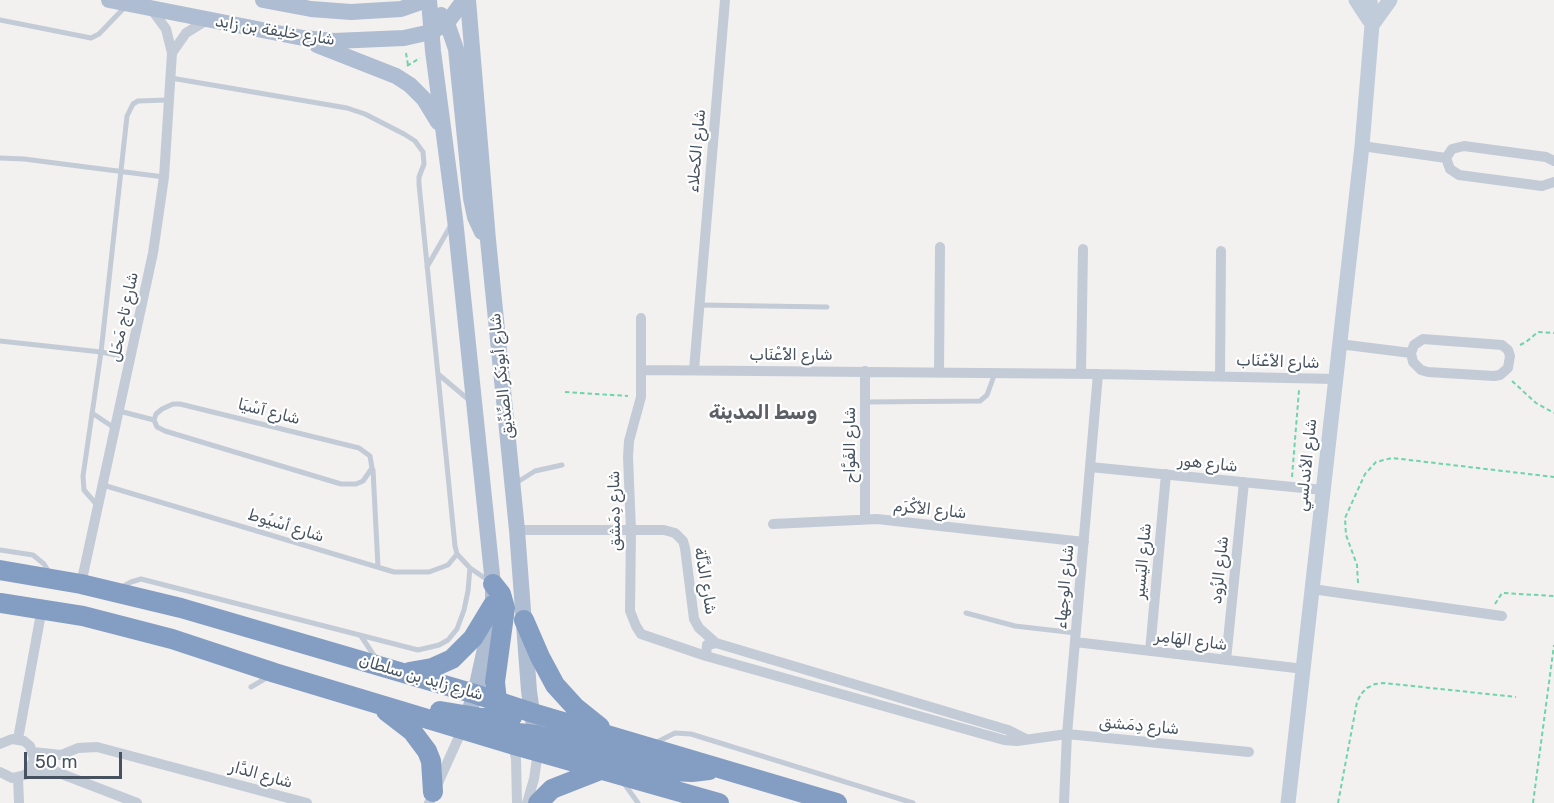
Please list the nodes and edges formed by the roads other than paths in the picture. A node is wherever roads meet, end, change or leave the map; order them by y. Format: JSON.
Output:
{"nodes":[{"id":1,"x":109,"y":0,"type":"edge"},
{"id":2,"x":263,"y":0,"type":"edge"},
{"id":3,"x":379,"y":0,"type":"edge"},
{"id":4,"x":428,"y":0,"type":"edge"},
{"id":5,"x":466,"y":0,"type":"edge"},
{"id":6,"x":725,"y":0,"type":"edge"},
{"id":7,"x":1356,"y":0,"type":"edge"},
{"id":8,"x":1370,"y":0,"type":"edge"},
{"id":9,"x":1380,"y":0,"type":"edge"},
{"id":10,"x":1389,"y":0,"type":"edge"},
{"id":11,"x":128,"y":4,"type":"junction"},
{"id":12,"x":152,"y":9,"type":"junction"},
{"id":13,"x":351,"y":12,"type":"junction"},
{"id":14,"x":0,"y":20,"type":"edge"},
{"id":15,"x":207,"y":20,"type":"junction"},
{"id":16,"x":447,"y":23,"type":"junction"},
{"id":17,"x":1372,"y":26,"type":"junction"},
{"id":18,"x":431,"y":32,"type":"junction"},
{"id":19,"x":303,"y":38,"type":"junction"},
{"id":20,"x":171,"y":53,"type":"junction"},
{"id":21,"x":171,"y":78,"type":"junction"},
{"id":22,"x":170,"y":100,"type":"junction"},
{"id":23,"x":442,"y":131,"type":"junction"},
{"id":24,"x":1362,"y":146,"type":"junction"},
{"id":25,"x":0,"y":158,"type":"edge"},
{"id":26,"x":1446,"y":158,"type":"junction"},
{"id":27,"x":1554,"y":161,"type":"edge"},
{"id":28,"x":121,"y":172,"type":"junction"},
{"id":29,"x":164,"y":177,"type":"junction"},
{"id":30,"x":1554,"y":182,"type":"edge"},
{"id":31,"x":454,"y":219,"type":"junction"},
{"id":32,"x":488,"y":240,"type":"junction"},
{"id":33,"x":940,"y":247,"type":"dead end"},
{"id":34,"x":1083,"y":249,"type":"dead end"},
{"id":35,"x":1221,"y":251,"type":"dead end"},
{"id":36,"x":427,"y":267,"type":"junction"},
{"id":37,"x":698,"y":305,"type":"junction"},
{"id":38,"x":827,"y":308,"type":"dead end"},
{"id":39,"x":641,"y":318,"type":"dead end"},
{"id":40,"x":0,"y":341,"type":"edge"},
{"id":41,"x":1339,"y":344,"type":"junction"},
{"id":42,"x":101,"y":352,"type":"junction"},
{"id":43,"x":1411,"y":353,"type":"junction"},
{"id":44,"x":131,"y":358,"type":"junction"},
{"id":45,"x":642,"y":370,"type":"junction"},
{"id":46,"x":694,"y":370,"type":"junction"},
{"id":47,"x":865,"y":371,"type":"junction"},
{"id":48,"x":939,"y":372,"type":"junction"},
{"id":49,"x":995,"y":373,"type":"junction"},
{"id":50,"x":1081,"y":373,"type":"junction"},
{"id":51,"x":438,"y":374,"type":"junction"},
{"id":52,"x":1098,"y":374,"type":"junction"},
{"id":53,"x":1220,"y":376,"type":"junction"},
{"id":54,"x":1335,"y":379,"type":"junction"},
{"id":55,"x":865,"y":402,"type":"junction"},
{"id":56,"x":474,"y":404,"type":"junction"},
{"id":57,"x":119,"y":411,"type":"junction"},
{"id":58,"x":92,"y":413,"type":"junction"},
{"id":59,"x":154,"y":420,"type":"junction"},
{"id":60,"x":116,"y":429,"type":"junction"},
{"id":61,"x":562,"y":465,"type":"dead end"},
{"id":62,"x":1090,"y":466,"type":"junction"},
{"id":63,"x":372,"y":468,"type":"junction"},
{"id":64,"x":1166,"y":474,"type":"junction"},
{"id":65,"x":1244,"y":482,"type":"junction"},
{"id":66,"x":103,"y":485,"type":"junction"},
{"id":67,"x":512,"y":486,"type":"junction"},
{"id":68,"x":1323,"y":490,"type":"junction"},
{"id":69,"x":98,"y":507,"type":"junction"},
{"id":70,"x":865,"y":519,"type":"junction"},
{"id":71,"x":773,"y":524,"type":"dead end"},
{"id":72,"x":518,"y":530,"type":"junction"},
{"id":73,"x":631,"y":530,"type":"junction"},
{"id":74,"x":1084,"y":542,"type":"junction"},
{"id":75,"x":0,"y":550,"type":"edge"},
{"id":76,"x":457,"y":554,"type":"junction"},
{"id":77,"x":378,"y":567,"type":"junction"},
{"id":78,"x":470,"y":568,"type":"junction"},
{"id":79,"x":0,"y":570,"type":"edge"},
{"id":80,"x":53,"y":579,"type":"junction"},
{"id":81,"x":81,"y":584,"type":"junction"},
{"id":82,"x":493,"y":584,"type":"junction"},
{"id":83,"x":1312,"y":589,"type":"junction"},
{"id":84,"x":116,"y":591,"type":"junction"},
{"id":85,"x":0,"y":603,"type":"edge"},
{"id":86,"x":493,"y":605,"type":"junction"},
{"id":87,"x":42,"y":608,"type":"junction"},
{"id":88,"x":966,"y":613,"type":"dead end"},
{"id":89,"x":1502,"y":616,"type":"dead end"},
{"id":90,"x":524,"y":620,"type":"junction"},
{"id":91,"x":361,"y":636,"type":"junction"},
{"id":92,"x":1075,"y":638,"type":"junction"},
{"id":93,"x":716,"y":643,"type":"junction"},
{"id":94,"x":1150,"y":651,"type":"junction"},
{"id":95,"x":706,"y":656,"type":"junction"},
{"id":96,"x":1226,"y":660,"type":"junction"},
{"id":97,"x":381,"y":666,"type":"junction"},
{"id":98,"x":1304,"y":669,"type":"junction"},
{"id":99,"x":275,"y":673,"type":"junction"},
{"id":100,"x":403,"y":673,"type":"junction"},
{"id":101,"x":251,"y":687,"type":"dead end"},
{"id":102,"x":475,"y":694,"type":"junction"},
{"id":103,"x":372,"y":701,"type":"junction"},
{"id":104,"x":533,"y":713,"type":"junction"},
{"id":105,"x":465,"y":723,"type":"junction"},
{"id":106,"x":514,"y":729,"type":"junction"},
{"id":107,"x":1067,"y":735,"type":"junction"},
{"id":108,"x":612,"y":736,"type":"junction"},
{"id":109,"x":18,"y":739,"type":"junction"},
{"id":110,"x":1026,"y":739,"type":"junction"},
{"id":111,"x":0,"y":744,"type":"edge"},
{"id":112,"x":647,"y":746,"type":"junction"},
{"id":113,"x":33,"y":752,"type":"junction"},
{"id":114,"x":1249,"y":752,"type":"dead end"},
{"id":115,"x":721,"y":768,"type":"junction"},
{"id":116,"x":29,"y":771,"type":"junction"},
{"id":117,"x":610,"y":771,"type":"junction"},
{"id":118,"x":0,"y":772,"type":"edge"},
{"id":119,"x":18,"y":777,"type":"junction"},
{"id":120,"x":431,"y":798,"type":"edge"},
{"id":121,"x":20,"y":803,"type":"edge"},
{"id":122,"x":137,"y":803,"type":"edge"},
{"id":123,"x":306,"y":803,"type":"edge"},
{"id":124,"x":517,"y":803,"type":"edge"},
{"id":125,"x":527,"y":803,"type":"edge"},
{"id":126,"x":538,"y":803,"type":"edge"},
{"id":127,"x":638,"y":803,"type":"edge"},
{"id":128,"x":719,"y":803,"type":"edge"},
{"id":129,"x":837,"y":803,"type":"edge"},
{"id":130,"x":913,"y":803,"type":"edge"},
{"id":131,"x":1064,"y":803,"type":"edge"},
{"id":132,"x":1288,"y":803,"type":"edge"}],
"edges":[{"from":1,"to":11,"type":"main road","name":"شارع خليفة بن زايد"},
{"from":2,"to":13,"type":"main road","name":"شارع خليفة بن زايد"},
{"from":3,"to":13,"type":"main road"},
{"from":4,"to":13,"type":"main road","name":"شارع خليفة بن زايد"},
{"from":4,"to":16,"type":"main road"},
{"from":4,"to":18,"type":"main road","name":"شارع أبوبَكر الصِّدِّيق"},
{"from":5,"to":16,"type":"main road","name":"شارع خليفة بن زايد"},
{"from":5,"to":32,"type":"main road","name":"شارع أبوبَكر الصِّدِّيق"},
{"from":6,"to":37,"type":"street","name":"شارع الكحلاء"},
{"from":7,"to":17,"type":"street"},
{"from":8,"to":17,"type":"street","name":"شارع الأندلسي"},
{"from":9,"to":17,"type":"street","name":"شارع الأندلسي"},
{"from":10,"to":17,"type":"street"},
{"from":11,"to":12,"type":"main road","name":"شارع خليفة بن زايد"},
{"from":11,"to":14,"type":"lane"},
{"from":12,"to":15,"type":"main road","name":"شارع خليفة بن زايد"},
{"from":12,"to":20,"type":"street","name":"شارع تاج مَحَل"},
{"from":15,"to":19,"type":"main road","name":"شارع خليفة بن زايد"},
{"from":15,"to":20,"type":"street"},
{"from":16,"to":18,"type":"main road","name":"شارع خليفة بن زايد"},
{"from":16,"to":32,"type":"main road"},
{"from":17,"to":24,"type":"street","name":"شارع الأندلسي"},
{"from":18,"to":19,"type":"main road","name":"شارع خليفة بن زايد"},
{"from":18,"to":23,"type":"main road","name":"شارع أبوبَكر الصِّدِّيق"},
{"from":19,"to":23,"type":"main road"},
{"from":20,"to":21,"type":"street","name":"شارع تاج مَحَل"},
{"from":21,"to":22,"type":"street","name":"شارع تاج مَحَل"},
{"from":21,"to":36,"type":"lane"},
{"from":22,"to":28,"type":"lane"},
{"from":22,"to":29,"type":"street","name":"شارع تاج مَحَل"},
{"from":23,"to":31,"type":"main road","name":"شارع أبوبَكر الصِّدِّيق"},
{"from":24,"to":26,"type":"street"},
{"from":24,"to":41,"type":"street","name":"شارع الأندلسي"},
{"from":25,"to":28,"type":"lane"},
{"from":26,"to":27,"type":"street"},
{"from":26,"to":30,"type":"street"},
{"from":28,"to":29,"type":"lane"},
{"from":28,"to":42,"type":"lane"},
{"from":29,"to":44,"type":"street","name":"شارع تاج مَحَل"},
{"from":31,"to":36,"type":"lane"},
{"from":31,"to":56,"type":"main road","name":"شارع أبوبَكر الصِّدِّيق"},
{"from":32,"to":67,"type":"main road","name":"شارع أبوبَكر الصِّدِّيق"},
{"from":33,"to":48,"type":"street"},
{"from":34,"to":50,"type":"street"},
{"from":35,"to":53,"type":"street","name":"شارع الأَعْنَاب"},
{"from":36,"to":51,"type":"lane"},
{"from":37,"to":38,"type":"lane"},
{"from":37,"to":46,"type":"street","name":"شارع الكحلاء"},
{"from":39,"to":45,"type":"street","name":"شارع دِمَشق"},
{"from":40,"to":42,"type":"lane"},
{"from":41,"to":43,"type":"street"},
{"from":41,"to":54,"type":"street","name":"شارع الأندلسي"},
{"from":42,"to":44,"type":"lane"},
{"from":42,"to":58,"type":"lane"},
{"from":43,"to":43,"type":"street"},
{"from":44,"to":57,"type":"street","name":"شارع تاج مَحَل"},
{"from":45,"to":46,"type":"street","name":"شارع الأَعْنَاب"},
{"from":45,"to":73,"type":"street","name":"شارع دِمَشق"},
{"from":46,"to":47,"type":"street","name":"شارع الأَعْنَاب"},
{"from":47,"to":48,"type":"street","name":"شارع الأَعْنَاب"},
{"from":47,"to":55,"type":"street","name":"شارع الفَوَّاح"},
{"from":48,"to":49,"type":"street","name":"شارع الأَعْنَاب"},
{"from":49,"to":50,"type":"street","name":"شارع الأَعْنَاب"},
{"from":49,"to":55,"type":"lane"},
{"from":50,"to":52,"type":"street","name":"شارع الأَعْنَاب"},
{"from":51,"to":56,"type":"lane"},
{"from":51,"to":76,"type":"lane"},
{"from":52,"to":53,"type":"street","name":"شارع الأَعْنَاب"},
{"from":52,"to":62,"type":"street","name":"شارع الوجهاء"},
{"from":53,"to":54,"type":"street","name":"شارع الأَعْنَاب"},
{"from":54,"to":68,"type":"street","name":"شارع الأندلسي"},
{"from":55,"to":70,"type":"street","name":"شارع الفَوَّاح"},
{"from":56,"to":82,"type":"main road","name":"شارع أبوبَكر الصِّدِّيق"},
{"from":57,"to":59,"type":"lane"},
{"from":57,"to":60,"type":"street","name":"شارع تاج مَحَل"},
{"from":58,"to":60,"type":"lane"},
{"from":58,"to":69,"type":"lane"},
{"from":59,"to":63,"type":"lane"},
{"from":59,"to":63,"type":"lane","name":"شارع آسْيَا"},
{"from":60,"to":66,"type":"street","name":"شارع تاج مَحَل"},
{"from":61,"to":67,"type":"lane"},
{"from":62,"to":64,"type":"street","name":"شارع هور"},
{"from":62,"to":74,"type":"street","name":"شارع الوجهاء"},
{"from":63,"to":77,"type":"lane"},
{"from":64,"to":65,"type":"street","name":"شارع هور"},
{"from":64,"to":94,"type":"street","name":"شارع اليَسير"},
{"from":65,"to":68,"type":"street","name":"شارع هور"},
{"from":65,"to":96,"type":"street","name":"شارع الزُود"},
{"from":66,"to":69,"type":"street","name":"شارع تاج مَحَل"},
{"from":66,"to":77,"type":"lane","name":"شارع أسْيُوط"},
{"from":67,"to":72,"type":"main road","name":"شارع أبوبَكر الصِّدِّيق"},
{"from":68,"to":83,"type":"street","name":"شارع الأندلسي"},
{"from":69,"to":81,"type":"street","name":"شارع تاج مَحَل"},
{"from":70,"to":71,"type":"street","name":"شارع الأَكْرَم"},
{"from":70,"to":74,"type":"street","name":"شارع الأَكْرَم"},
{"from":72,"to":73,"type":"street","name":"شارع الدَّلَّة"},
{"from":72,"to":90,"type":"main road","name":"شارع أبوبَكر الصِّدِّيق"},
{"from":73,"to":93,"type":"street","name":"شارع الدَّلَّة"},
{"from":73,"to":95,"type":"street","name":"شارع دِمَشق"},
{"from":74,"to":92,"type":"street","name":"شارع الوجهاء"},
{"from":75,"to":80,"type":"lane"},
{"from":76,"to":77,"type":"lane","name":"شارع أسْيُوط"},
{"from":76,"to":78,"type":"lane"},
{"from":78,"to":82,"type":"lane"},
{"from":78,"to":91,"type":"lane"},
{"from":79,"to":80,"type":"highway","name":"شارع زايد بن سلطان"},
{"from":80,"to":81,"type":"highway","name":"شارع زايد بن سلطان"},
{"from":81,"to":84,"type":"highway","name":"شارع زايد بن سلطان"},
{"from":82,"to":86,"type":"main road","name":"شارع أبوبَكر الصِّدِّيق"},
{"from":82,"to":106,"type":"highway"},
{"from":83,"to":89,"type":"street"},
{"from":83,"to":98,"type":"street","name":"شارع الأندلسي"},
{"from":84,"to":91,"type":"lane"},
{"from":84,"to":97,"type":"highway","name":"شارع زايد بن سلطان"},
{"from":85,"to":87,"type":"highway","name":"شارع زايد بن سلطان"},
{"from":86,"to":100,"type":"highway"},
{"from":86,"to":102,"type":"main road","name":"شارع أبوبَكر الصِّدِّيق"},
{"from":87,"to":99,"type":"highway","name":"شارع زايد بن سلطان"},
{"from":87,"to":109,"type":"street"},
{"from":88,"to":92,"type":"lane"},
{"from":90,"to":104,"type":"main road","name":"شارع أبوبَكر الصِّدِّيق"},
{"from":90,"to":108,"type":"highway"},
{"from":91,"to":97,"type":"lane"},
{"from":92,"to":94,"type":"street","name":"شارع الهَامِر"},
{"from":92,"to":107,"type":"street","name":"شارع الوجهاء"},
{"from":93,"to":95,"type":"street"},
{"from":93,"to":110,"type":"street","name":"شارع دِمَشق"},
{"from":94,"to":96,"type":"street","name":"شارع الهَامِر"},
{"from":95,"to":110,"type":"street","name":"شارع دِمَشق"},
{"from":96,"to":98,"type":"street","name":"شارع الهَامِر"},
{"from":97,"to":100,"type":"highway","name":"شارع زايد بن سلطان"},
{"from":98,"to":132,"type":"street","name":"شارع الأندلسي"},
{"from":99,"to":101,"type":"lane"},
{"from":99,"to":103,"type":"highway","name":"شارع زايد بن سلطان"},
{"from":100,"to":102,"type":"highway","name":"شارع زايد بن سلطان"},
{"from":102,"to":105,"type":"main road","name":"شارع أبوبَكر الصِّدِّيق"},
{"from":102,"to":106,"type":"highway","name":"شارع زايد بن سلطان"},
{"from":103,"to":105,"type":"highway","name":"شارع زايد بن سلطان"},
{"from":103,"to":120,"type":"highway"},
{"from":104,"to":106,"type":"highway","name":"شارع زايد بن سلطان"},
{"from":104,"to":106,"type":"main road","name":"شارع أبوبَكر الصِّدِّيق"},
{"from":104,"to":108,"type":"highway","name":"شارع زايد بن سلطان"},
{"from":105,"to":106,"type":"highway","name":"شارع زايد بن سلطان"},
{"from":105,"to":106,"type":"highway"},
{"from":105,"to":120,"type":"street"},
{"from":106,"to":115,"type":"highway"},
{"from":106,"to":117,"type":"highway","name":"شارع زايد بن سلطان"},
{"from":106,"to":124,"type":"street"},
{"from":106,"to":125,"type":"street"},
{"from":107,"to":110,"type":"street","name":"شارع دِمَشق"},
{"from":107,"to":114,"type":"street","name":"شارع دِمَشق"},
{"from":107,"to":131,"type":"street","name":"شارع الوجهاء"},
{"from":108,"to":112,"type":"highway","name":"شارع زايد بن سلطان"},
{"from":109,"to":111,"type":"street"},
{"from":109,"to":113,"type":"street"},
{"from":112,"to":115,"type":"highway","name":"شارع زايد بن سلطان"},
{"from":112,"to":130,"type":"lane"},
{"from":113,"to":116,"type":"street"},
{"from":113,"to":123,"type":"street","name":"شارع الدَّار"},
{"from":115,"to":129,"type":"highway","name":"شارع زايد بن سلطان"},
{"from":116,"to":119,"type":"street"},
{"from":116,"to":122,"type":"street"},
{"from":117,"to":126,"type":"highway"},
{"from":117,"to":127,"type":"lane"},
{"from":117,"to":128,"type":"highway","name":"شارع زايد بن سلطان"},
{"from":118,"to":119,"type":"street"},
{"from":119,"to":121,"type":"street"}]}
